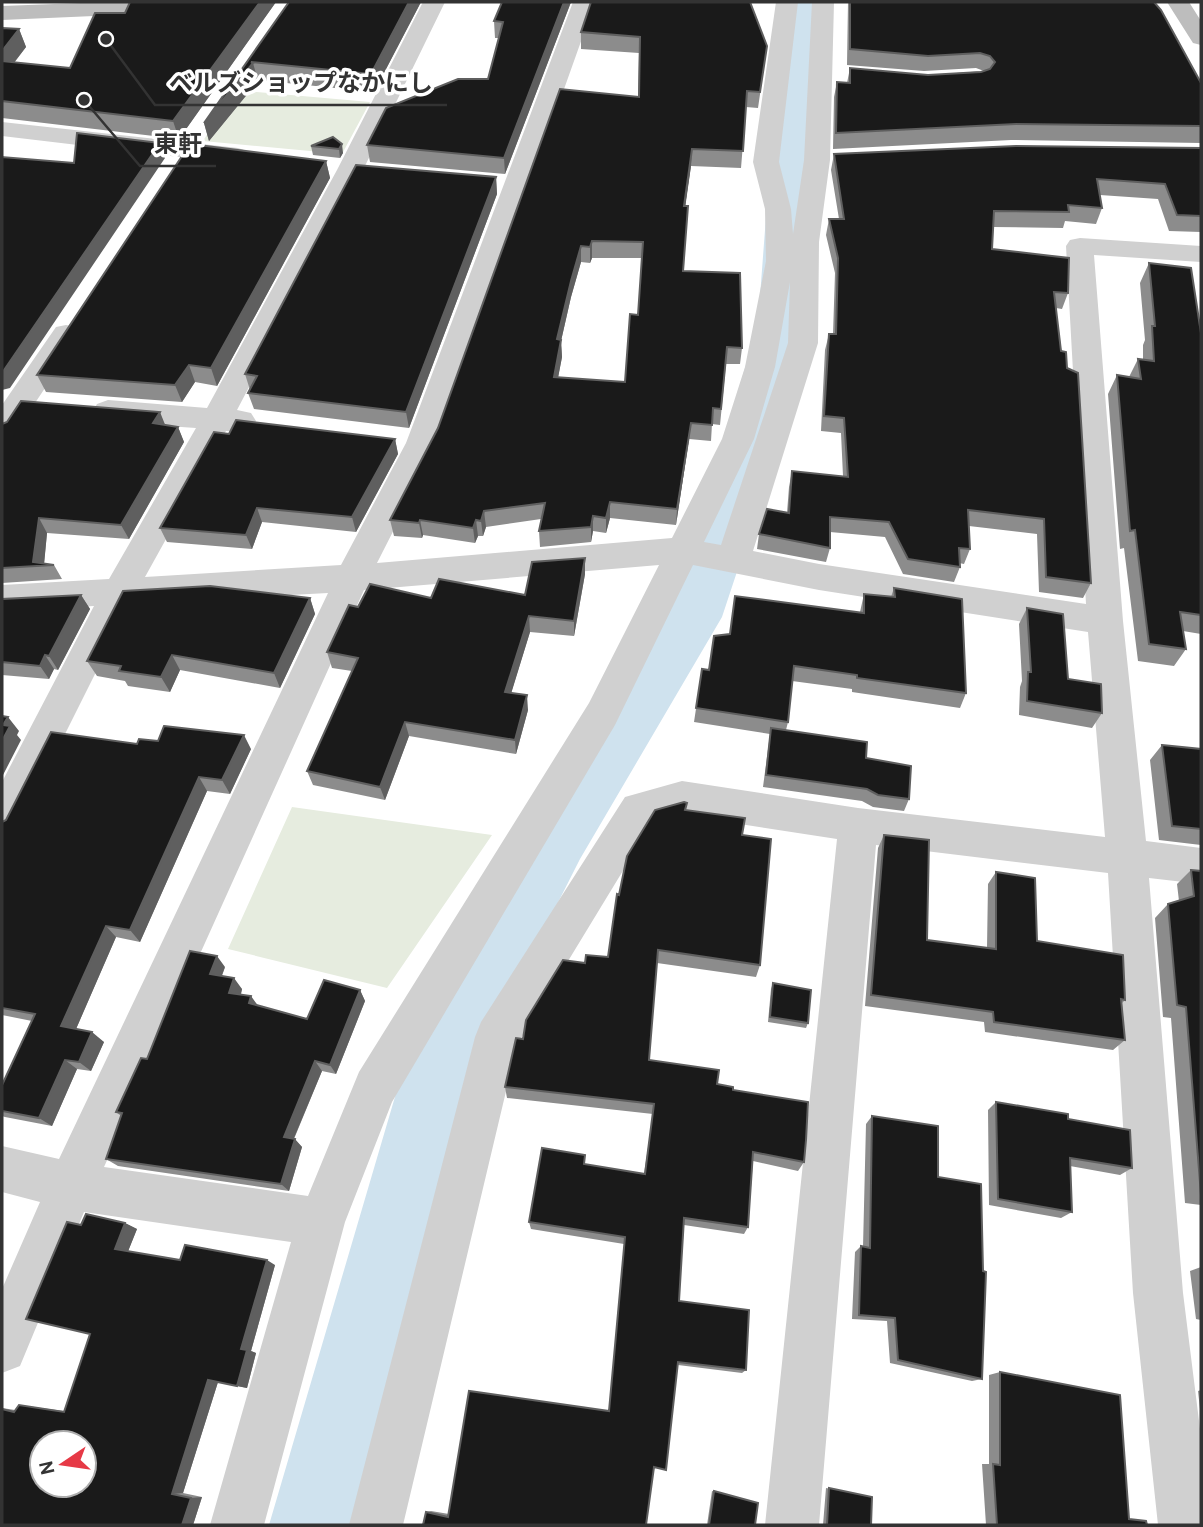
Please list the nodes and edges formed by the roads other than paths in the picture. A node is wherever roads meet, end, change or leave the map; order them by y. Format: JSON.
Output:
{"nodes":[{"id":1,"x":255,"y":2,"type":"edge"},
{"id":2,"x":434,"y":2,"type":"edge"},
{"id":3,"x":584,"y":2,"type":"edge"},
{"id":4,"x":787,"y":2,"type":"edge"},
{"id":5,"x":823,"y":2,"type":"edge"},
{"id":6,"x":1178,"y":2,"type":"edge"},
{"id":7,"x":116,"y":5,"type":"edge"},
{"id":8,"x":2,"y":13,"type":"edge"},
{"id":9,"x":1201,"y":38,"type":"edge"},
{"id":10,"x":821,"y":72,"type":"junction"},
{"id":11,"x":846,"y":74,"type":"dead end"},
{"id":12,"x":3,"y":131,"type":"edge"},
{"id":13,"x":268,"y":160,"type":"edge"},
{"id":14,"x":1201,"y":254,"type":"edge"},
{"id":15,"x":80,"y":312,"type":"edge"},
{"id":16,"x":85,"y":409,"type":"edge"},
{"id":17,"x":17,"y":410,"type":"edge"},
{"id":18,"x":217,"y":418,"type":"junction"},
{"id":19,"x":271,"y":425,"type":"edge"},
{"id":20,"x":681,"y":550,"type":"junction"},
{"id":21,"x":733,"y":559,"type":"junction"},
{"id":22,"x":352,"y":578,"type":"junction"},
{"id":23,"x":119,"y":592,"type":"junction"},
{"id":24,"x":2,"y":598,"type":"edge"},
{"id":25,"x":1105,"y":621,"type":"junction"},
{"id":26,"x":2,"y":820,"type":"edge"},
{"id":27,"x":858,"y":825,"type":"junction"},
{"id":28,"x":1126,"y":856,"type":"junction"},
{"id":29,"x":1201,"y":866,"type":"edge"},
{"id":30,"x":2,"y":1169,"type":"edge"},
{"id":31,"x":71,"y":1186,"type":"junction"},
{"id":32,"x":321,"y":1223,"type":"junction"},
{"id":33,"x":2,"y":1348,"type":"edge"},
{"id":34,"x":237,"y":1525,"type":"edge"},
{"id":35,"x":376,"y":1525,"type":"edge"},
{"id":36,"x":792,"y":1525,"type":"edge"},
{"id":37,"x":1185,"y":1525,"type":"edge"}],
"edges":[{"from":1,"to":7,"type":"street"},
{"from":2,"to":18,"type":"street"},
{"from":3,"to":22,"type":"street"},
{"from":4,"to":20,"type":"street"},
{"from":5,"to":10,"type":"street"},
{"from":6,"to":9,"type":"street"},
{"from":7,"to":8,"type":"street"},
{"from":10,"to":11,"type":"street"},
{"from":10,"to":21,"type":"street"},
{"from":12,"to":13,"type":"street"},
{"from":14,"to":25,"type":"street"},
{"from":15,"to":17,"type":"street"},
{"from":16,"to":18,"type":"street"},
{"from":18,"to":19,"type":"street"},
{"from":18,"to":23,"type":"street"},
{"from":20,"to":21,"type":"street"},
{"from":20,"to":22,"type":"street"},
{"from":20,"to":32,"type":"street"},
{"from":21,"to":25,"type":"street"},
{"from":22,"to":23,"type":"street"},
{"from":22,"to":31,"type":"street"},
{"from":23,"to":24,"type":"street"},
{"from":23,"to":26,"type":"street"},
{"from":25,"to":28,"type":"street"},
{"from":27,"to":28,"type":"street"},
{"from":27,"to":35,"type":"street"},
{"from":27,"to":36,"type":"street"},
{"from":28,"to":29,"type":"street"},
{"from":28,"to":37,"type":"street"},
{"from":30,"to":31,"type":"street"},
{"from":31,"to":32,"type":"street"},
{"from":31,"to":33,"type":"street"},
{"from":32,"to":34,"type":"street"}]}
